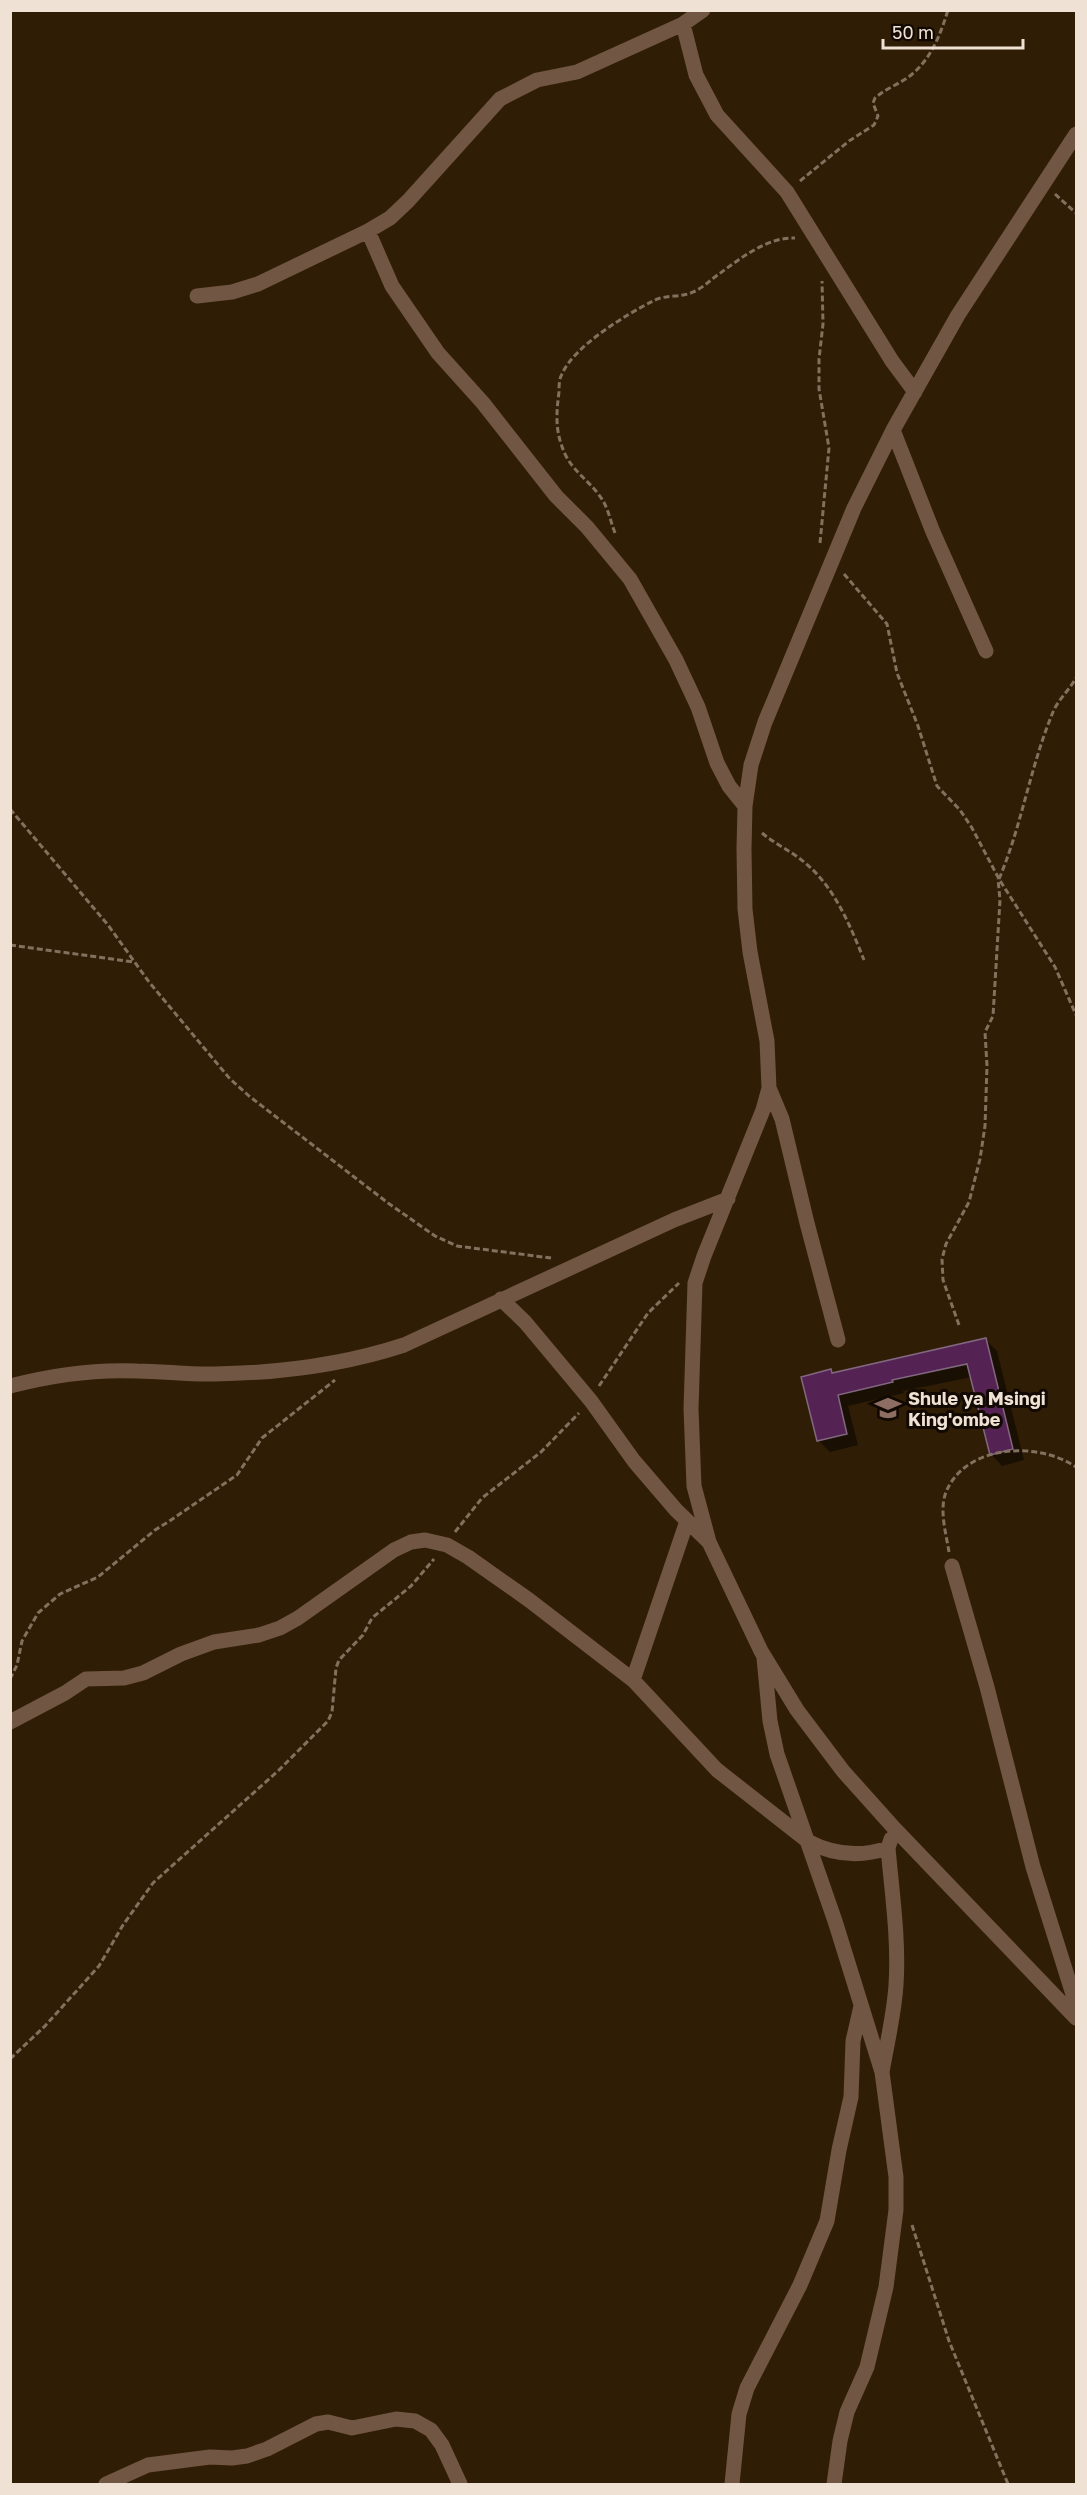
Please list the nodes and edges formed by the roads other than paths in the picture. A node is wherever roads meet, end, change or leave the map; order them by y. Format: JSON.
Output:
{"nodes":[{"id":1,"x":703,"y":10,"type":"edge"},
{"id":2,"x":682,"y":24,"type":"junction"},
{"id":3,"x":1077,"y":134,"type":"edge"},
{"id":4,"x":368,"y":231,"type":"junction"},
{"id":5,"x":196,"y":296,"type":"dead end"},
{"id":6,"x":915,"y":392,"type":"junction"},
{"id":7,"x":893,"y":430,"type":"junction"},
{"id":8,"x":986,"y":651,"type":"dead end"},
{"id":9,"x":745,"y":812,"type":"junction"},
{"id":10,"x":769,"y":1088,"type":"junction"},
{"id":11,"x":728,"y":1199,"type":"junction"},
{"id":12,"x":501,"y":1299,"type":"junction"},
{"id":13,"x":838,"y":1340,"type":"dead end"},
{"id":14,"x":10,"y":1386,"type":"edge"},
{"id":15,"x":687,"y":1521,"type":"junction"},
{"id":16,"x":709,"y":1542,"type":"junction"},
{"id":17,"x":952,"y":1566,"type":"road end"},
{"id":18,"x":764,"y":1655,"type":"junction"},
{"id":19,"x":633,"y":1680,"type":"junction"},
{"id":20,"x":10,"y":1722,"type":"edge"},
{"id":21,"x":894,"y":1828,"type":"junction"},
{"id":22,"x":808,"y":1842,"type":"junction"},
{"id":23,"x":888,"y":1848,"type":"junction"},
{"id":24,"x":1077,"y":2004,"type":"edge"},
{"id":25,"x":861,"y":2006,"type":"junction"},
{"id":26,"x":1077,"y":2018,"type":"edge"},
{"id":27,"x":882,"y":2072,"type":"junction"},
{"id":28,"x":106,"y":2484,"type":"edge"},
{"id":29,"x":460,"y":2484,"type":"edge"},
{"id":30,"x":732,"y":2484,"type":"edge"},
{"id":31,"x":834,"y":2484,"type":"edge"}],
"edges":[{"from":1,"to":2,"type":"street"},
{"from":2,"to":4,"type":"street"},
{"from":2,"to":6,"type":"street"},
{"from":3,"to":6,"type":"street"},
{"from":4,"to":5,"type":"street"},
{"from":4,"to":9,"type":"street"},
{"from":6,"to":7,"type":"street"},
{"from":7,"to":8,"type":"street"},
{"from":7,"to":9,"type":"street"},
{"from":9,"to":10,"type":"street"},
{"from":10,"to":11,"type":"street"},
{"from":10,"to":13,"type":"street"},
{"from":11,"to":12,"type":"street"},
{"from":11,"to":16,"type":"street"},
{"from":12,"to":14,"type":"street"},
{"from":12,"to":15,"type":"street"},
{"from":15,"to":16,"type":"street"},
{"from":15,"to":19,"type":"street"},
{"from":16,"to":18,"type":"street"},
{"from":17,"to":24,"type":"street"},
{"from":18,"to":21,"type":"street"},
{"from":18,"to":22,"type":"street"},
{"from":19,"to":20,"type":"street"},
{"from":19,"to":22,"type":"street"},
{"from":21,"to":23,"type":"street"},
{"from":21,"to":26,"type":"street"},
{"from":22,"to":23,"type":"street"},
{"from":22,"to":25,"type":"street"},
{"from":23,"to":27,"type":"street"},
{"from":25,"to":27,"type":"street"},
{"from":25,"to":30,"type":"street"},
{"from":27,"to":31,"type":"street"},
{"from":28,"to":29,"type":"street"}]}
